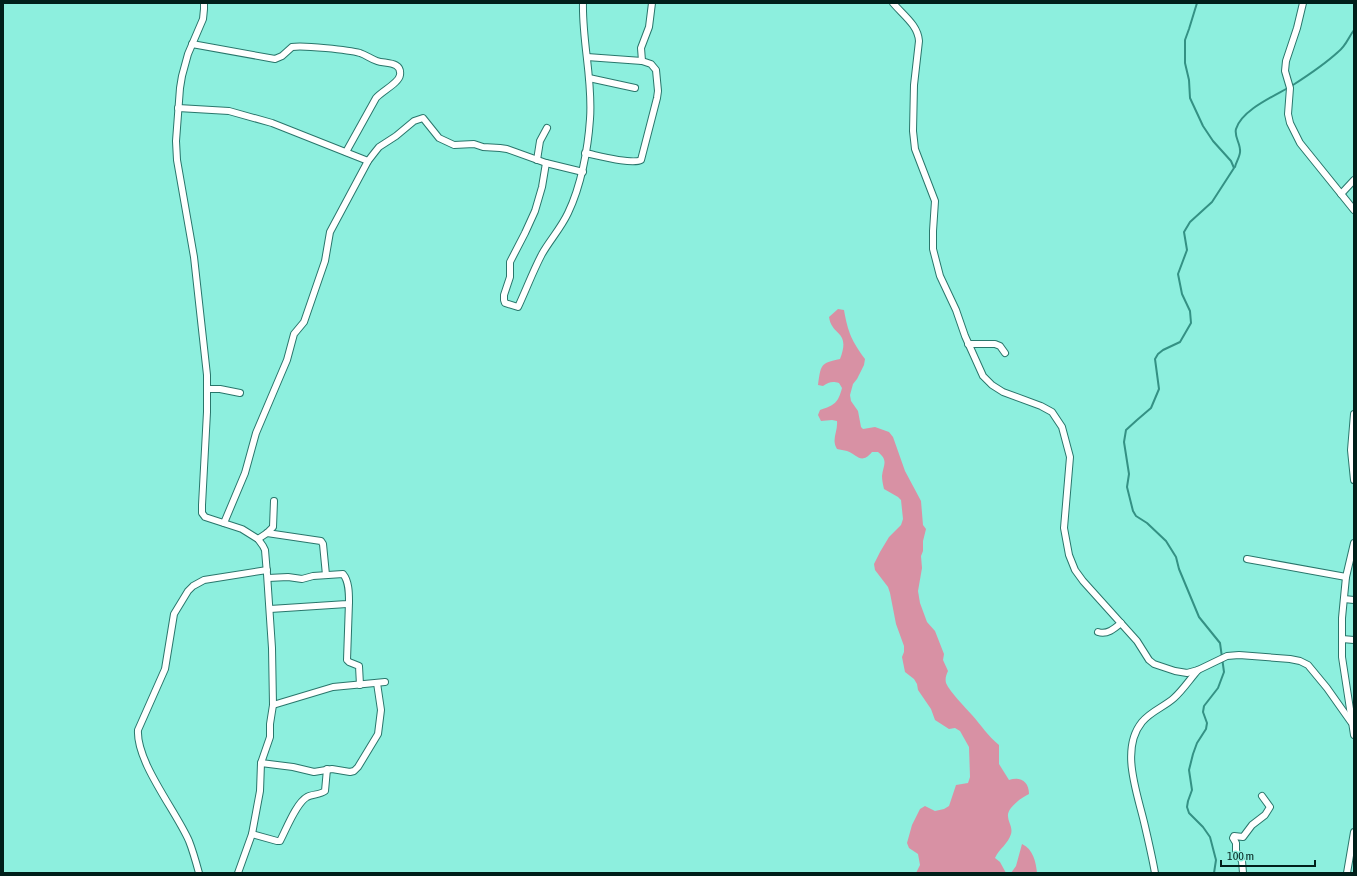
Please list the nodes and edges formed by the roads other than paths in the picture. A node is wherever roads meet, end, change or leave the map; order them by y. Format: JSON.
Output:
{"nodes":[{"id":1,"x":204,"y":3,"type":"edge"},
{"id":2,"x":583,"y":3,"type":"edge"},
{"id":3,"x":652,"y":3,"type":"edge"},
{"id":4,"x":893,"y":3,"type":"edge"},
{"id":5,"x":1303,"y":3,"type":"edge"},
{"id":6,"x":192,"y":44,"type":"junction"},
{"id":7,"x":587,"y":57,"type":"junction"},
{"id":8,"x":642,"y":61,"type":"junction"},
{"id":9,"x":589,"y":78,"type":"junction"},
{"id":10,"x":635,"y":88,"type":"dead end"},
{"id":11,"x":178,"y":108,"type":"junction"},
{"id":12,"x":546,"y":128,"type":"dead end"},
{"id":13,"x":346,"y":152,"type":"junction"},
{"id":14,"x":585,"y":152,"type":"junction"},
{"id":15,"x":538,"y":160,"type":"junction"},
{"id":16,"x":368,"y":161,"type":"junction"},
{"id":17,"x":546,"y":163,"type":"junction"},
{"id":18,"x":583,"y":172,"type":"junction"},
{"id":19,"x":1354,"y":180,"type":"edge"},
{"id":20,"x":1341,"y":194,"type":"junction"},
{"id":21,"x":1354,"y":210,"type":"edge"},
{"id":22,"x":968,"y":344,"type":"junction"},
{"id":23,"x":1005,"y":353,"type":"dead end"},
{"id":24,"x":208,"y":389,"type":"junction"},
{"id":25,"x":240,"y":393,"type":"dead end"},
{"id":26,"x":1354,"y":414,"type":"edge"},
{"id":27,"x":1354,"y":480,"type":"edge"},
{"id":28,"x":274,"y":501,"type":"dead end"},
{"id":29,"x":224,"y":523,"type":"junction"},
{"id":30,"x":267,"y":533,"type":"junction"},
{"id":31,"x":258,"y":539,"type":"junction"},
{"id":32,"x":1354,"y":543,"type":"edge"},
{"id":33,"x":1247,"y":559,"type":"dead end"},
{"id":34,"x":267,"y":570,"type":"junction"},
{"id":35,"x":326,"y":575,"type":"junction"},
{"id":36,"x":1346,"y":577,"type":"junction"},
{"id":37,"x":268,"y":578,"type":"junction"},
{"id":38,"x":1344,"y":599,"type":"junction"},
{"id":39,"x":1354,"y":600,"type":"edge"},
{"id":40,"x":349,"y":602,"type":"junction"},
{"id":41,"x":270,"y":609,"type":"junction"},
{"id":42,"x":1121,"y":622,"type":"junction"},
{"id":43,"x":1098,"y":632,"type":"dead end"},
{"id":44,"x":1342,"y":639,"type":"junction"},
{"id":45,"x":1354,"y":640,"type":"edge"},
{"id":46,"x":1198,"y":670,"type":"junction"},
{"id":47,"x":385,"y":682,"type":"dead end"},
{"id":48,"x":378,"y":683,"type":"junction"},
{"id":49,"x":360,"y":685,"type":"junction"},
{"id":50,"x":273,"y":705,"type":"junction"},
{"id":51,"x":1352,"y":722,"type":"junction"},
{"id":52,"x":1354,"y":735,"type":"edge"},
{"id":53,"x":262,"y":763,"type":"junction"},
{"id":54,"x":326,"y":770,"type":"junction"},
{"id":55,"x":1262,"y":796,"type":"dead end"},
{"id":56,"x":1354,"y":832,"type":"edge"},
{"id":57,"x":252,"y":834,"type":"junction"},
{"id":58,"x":199,"y":873,"type":"edge"},
{"id":59,"x":238,"y":873,"type":"edge"},
{"id":60,"x":1155,"y":873,"type":"edge"},
{"id":61,"x":1243,"y":873,"type":"edge"},
{"id":62,"x":1347,"y":873,"type":"edge"}],
"edges":[{"from":1,"to":6,"type":"street"},
{"from":2,"to":7,"type":"street"},
{"from":3,"to":8,"type":"street"},
{"from":4,"to":22,"type":"street"},
{"from":5,"to":20,"type":"street"},
{"from":6,"to":11,"type":"street"},
{"from":6,"to":13,"type":"street"},
{"from":7,"to":8,"type":"street"},
{"from":7,"to":9,"type":"street"},
{"from":8,"to":14,"type":"street"},
{"from":9,"to":10,"type":"street"},
{"from":9,"to":14,"type":"street"},
{"from":11,"to":13,"type":"street"},
{"from":11,"to":24,"type":"street"},
{"from":12,"to":15,"type":"street"},
{"from":13,"to":16,"type":"street"},
{"from":14,"to":18,"type":"street"},
{"from":15,"to":16,"type":"street"},
{"from":15,"to":17,"type":"street"},
{"from":16,"to":29,"type":"street"},
{"from":17,"to":18,"type":"street"},
{"from":17,"to":18,"type":"street"},
{"from":19,"to":20,"type":"street"},
{"from":20,"to":21,"type":"street"},
{"from":22,"to":23,"type":"street"},
{"from":22,"to":42,"type":"street"},
{"from":24,"to":25,"type":"street"},
{"from":24,"to":29,"type":"street"},
{"from":26,"to":27,"type":"street"},
{"from":28,"to":30,"type":"street"},
{"from":29,"to":31,"type":"street"},
{"from":30,"to":31,"type":"street"},
{"from":30,"to":35,"type":"street"},
{"from":31,"to":34,"type":"street"},
{"from":32,"to":36,"type":"street"},
{"from":33,"to":36,"type":"street"},
{"from":34,"to":37,"type":"street"},
{"from":34,"to":58,"type":"street"},
{"from":35,"to":37,"type":"street"},
{"from":35,"to":40,"type":"street"},
{"from":36,"to":38,"type":"street"},
{"from":37,"to":41,"type":"street"},
{"from":38,"to":39,"type":"street"},
{"from":38,"to":44,"type":"street"},
{"from":40,"to":41,"type":"street"},
{"from":40,"to":49,"type":"street"},
{"from":41,"to":50,"type":"street"},
{"from":42,"to":43,"type":"street"},
{"from":42,"to":46,"type":"street"},
{"from":44,"to":45,"type":"street"},
{"from":44,"to":51,"type":"street"},
{"from":46,"to":51,"type":"street"},
{"from":46,"to":60,"type":"street"},
{"from":47,"to":48,"type":"street"},
{"from":48,"to":49,"type":"street"},
{"from":48,"to":54,"type":"street"},
{"from":49,"to":50,"type":"street"},
{"from":50,"to":53,"type":"street"},
{"from":51,"to":52,"type":"street"},
{"from":53,"to":54,"type":"street"},
{"from":53,"to":57,"type":"street"},
{"from":54,"to":57,"type":"street"},
{"from":55,"to":61,"type":"street"},
{"from":56,"to":62,"type":"street"},
{"from":57,"to":59,"type":"street"}]}
